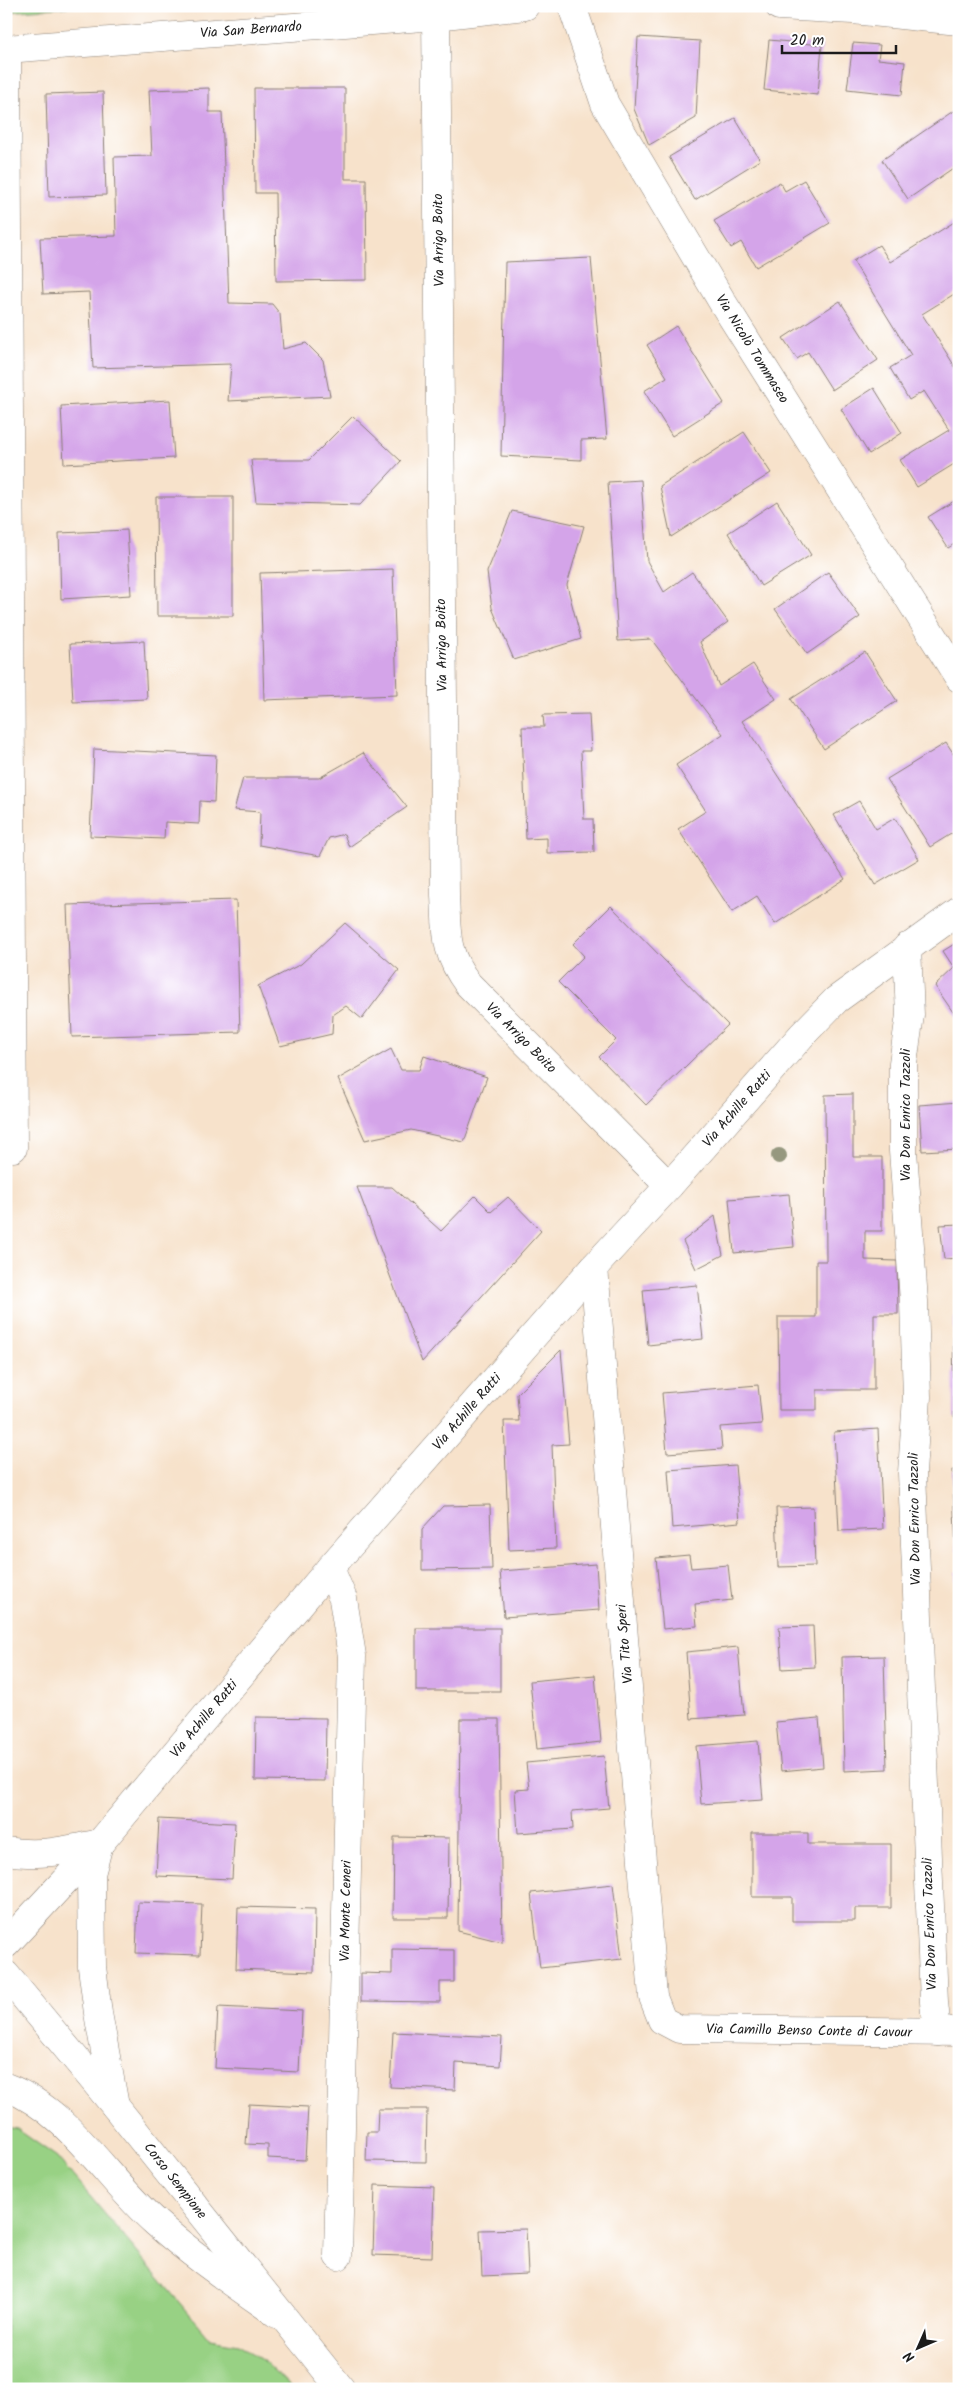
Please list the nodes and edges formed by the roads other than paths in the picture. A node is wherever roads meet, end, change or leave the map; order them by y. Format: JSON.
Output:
{"nodes":[{"id":1,"x":525,"y":6,"type":"edge"},
{"id":2,"x":572,"y":6,"type":"edge"},
{"id":3,"x":778,"y":6,"type":"edge"},
{"id":4,"x":436,"y":16,"type":"junction"},
{"id":5,"x":959,"y":21,"type":"edge"},
{"id":6,"x":7,"y":49,"type":"edge"},
{"id":7,"x":959,"y":678,"type":"edge"},
{"id":8,"x":959,"y":911,"type":"edge"},
{"id":9,"x":907,"y":947,"type":"junction"},
{"id":10,"x":13,"y":1148,"type":"dead end"},
{"id":11,"x":669,"y":1186,"type":"junction"},
{"id":12,"x":594,"y":1268,"type":"junction"},
{"id":13,"x":330,"y":1568,"type":"junction"},
{"id":14,"x":100,"y":1843,"type":"junction"},
{"id":15,"x":6,"y":1851,"type":"edge"},
{"id":16,"x":6,"y":1944,"type":"edge"},
{"id":17,"x":6,"y":1975,"type":"edge"},
{"id":18,"x":662,"y":2020,"type":"joint"},
{"id":19,"x":948,"y":2032,"type":"edge"},
{"id":20,"x":6,"y":2087,"type":"edge"},
{"id":21,"x":116,"y":2106,"type":"junction"},
{"id":22,"x":338,"y":2256,"type":"dead end"},
{"id":23,"x":285,"y":2320,"type":"junction"},
{"id":24,"x":341,"y":2389,"type":"edge"}],
"edges":[{"from":1,"to":4,"type":"street","name":"Via San Bernardo"},
{"from":2,"to":7,"type":"street","name":"Via Nicolò Tommaseo"},
{"from":3,"to":5,"type":"street"},
{"from":4,"to":6,"type":"street","name":"Via San Bernardo"},
{"from":4,"to":11,"type":"street","name":"Via Arrigo Boito"},
{"from":6,"to":10,"type":"street"},
{"from":8,"to":9,"type":"street","name":"Via Achille Ratti"},
{"from":9,"to":11,"type":"street","name":"Via Achille Ratti"},
{"from":9,"to":19,"type":"street","name":"Via Don Enrico Tazzoli"},
{"from":11,"to":12,"type":"street","name":"Via Achille Ratti"},
{"from":12,"to":13,"type":"street","name":"Via Achille Ratti"},
{"from":12,"to":18,"type":"street","name":"Via Tito Speri"},
{"from":13,"to":14,"type":"street","name":"Via Achille Ratti"},
{"from":13,"to":22,"type":"street","name":"Via Monte Ceneri"},
{"from":14,"to":15,"type":"street"},
{"from":14,"to":16,"type":"street","name":"Via Achille Ratti"},
{"from":14,"to":21,"type":"street"},
{"from":17,"to":21,"type":"street","name":"Corso Sempione"},
{"from":18,"to":19,"type":"street","name":"Via Camillo Benso Conte di Cavour"},
{"from":20,"to":23,"type":"street"},
{"from":21,"to":23,"type":"street","name":"Corso Sempione"},
{"from":23,"to":24,"type":"street","name":"Corso Sempione"}]}
